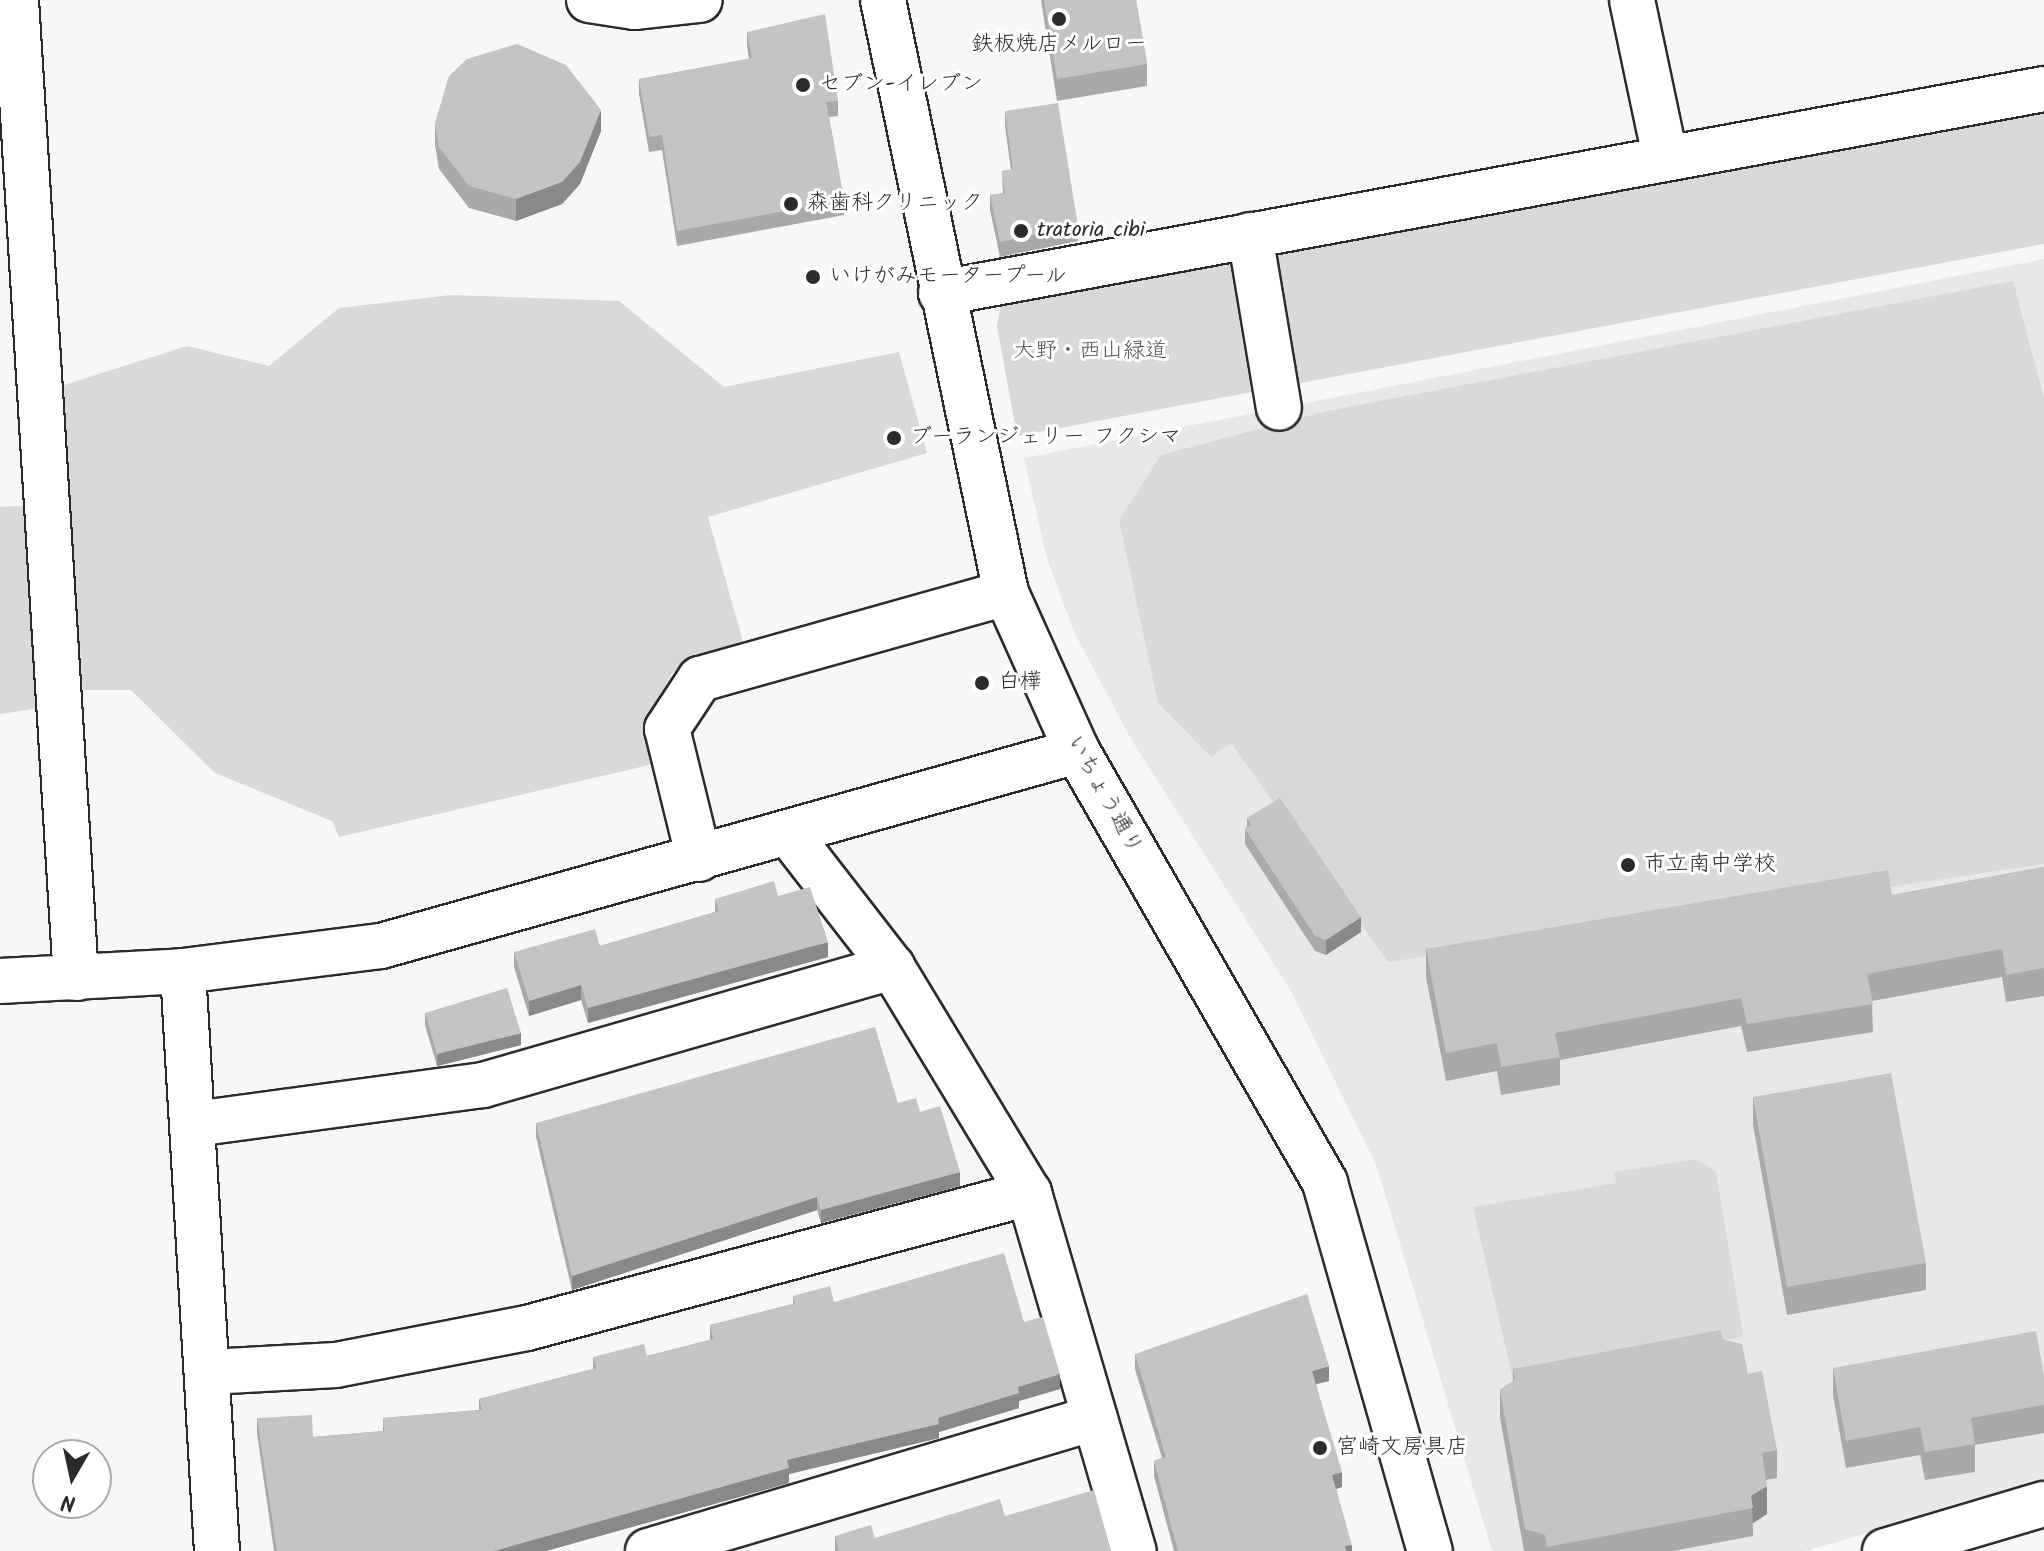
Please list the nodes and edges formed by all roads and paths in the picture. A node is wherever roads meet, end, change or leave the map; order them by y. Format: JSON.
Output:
{"nodes":[{"id":1,"x":16,"y":0,"type":"edge"},
{"id":2,"x":589,"y":0,"type":"edge"},
{"id":3,"x":700,"y":0,"type":"edge"},
{"id":4,"x":883,"y":0,"type":"edge"},
{"id":5,"x":1632,"y":0,"type":"edge"},
{"id":6,"x":2044,"y":89,"type":"edge"},
{"id":7,"x":1665,"y":157,"type":"junction"},
{"id":8,"x":1250,"y":235,"type":"junction"},
{"id":9,"x":941,"y":293,"type":"junction"},
{"id":10,"x":1279,"y":408,"type":"dead end"},
{"id":11,"x":1006,"y":593,"type":"junction"},
{"id":12,"x":1077,"y":751,"type":"junction"},
{"id":13,"x":789,"y":834,"type":"junction"},
{"id":14,"x":699,"y":859,"type":"junction"},
{"id":15,"x":892,"y":967,"type":"junction"},
{"id":16,"x":183,"y":971,"type":"junction"},
{"id":17,"x":76,"y":978,"type":"junction"},
{"id":18,"x":0,"y":981,"type":"edge"},
{"id":19,"x":194,"y":1124,"type":"junction"},
{"id":20,"x":1029,"y":1193,"type":"junction"},
{"id":21,"x":209,"y":1372,"type":"junction"},
{"id":22,"x":1095,"y":1418,"type":"junction"},
{"id":23,"x":2044,"y":1504,"type":"edge"},
{"id":24,"x":217,"y":1551,"type":"edge"},
{"id":25,"x":648,"y":1551,"type":"edge"},
{"id":26,"x":1134,"y":1551,"type":"edge"},
{"id":27,"x":1430,"y":1551,"type":"edge"},
{"id":28,"x":1885,"y":1551,"type":"edge"}],
"edges":[{"from":1,"to":17,"type":"street"},
{"from":2,"to":3,"type":"street"},
{"from":4,"to":9,"type":"street","name":"いちょう通り"},
{"from":5,"to":7,"type":"street"},
{"from":6,"to":7,"type":"street"},
{"from":7,"to":8,"type":"street"},
{"from":8,"to":9,"type":"street"},
{"from":8,"to":10,"type":"street"},
{"from":9,"to":11,"type":"street","name":"いちょう通り"},
{"from":11,"to":12,"type":"street","name":"いちょう通り"},
{"from":11,"to":14,"type":"street"},
{"from":12,"to":13,"type":"street"},
{"from":12,"to":27,"type":"street","name":"いちょう通り"},
{"from":13,"to":14,"type":"street"},
{"from":13,"to":15,"type":"street"},
{"from":14,"to":16,"type":"street"},
{"from":15,"to":19,"type":"street"},
{"from":15,"to":20,"type":"street"},
{"from":16,"to":17,"type":"street"},
{"from":16,"to":19,"type":"street"},
{"from":17,"to":18,"type":"street"},
{"from":19,"to":21,"type":"street"},
{"from":20,"to":21,"type":"street"},
{"from":20,"to":22,"type":"street"},
{"from":21,"to":24,"type":"street"},
{"from":22,"to":25,"type":"street"},
{"from":22,"to":26,"type":"street"},
{"from":23,"to":28,"type":"street"}]}
